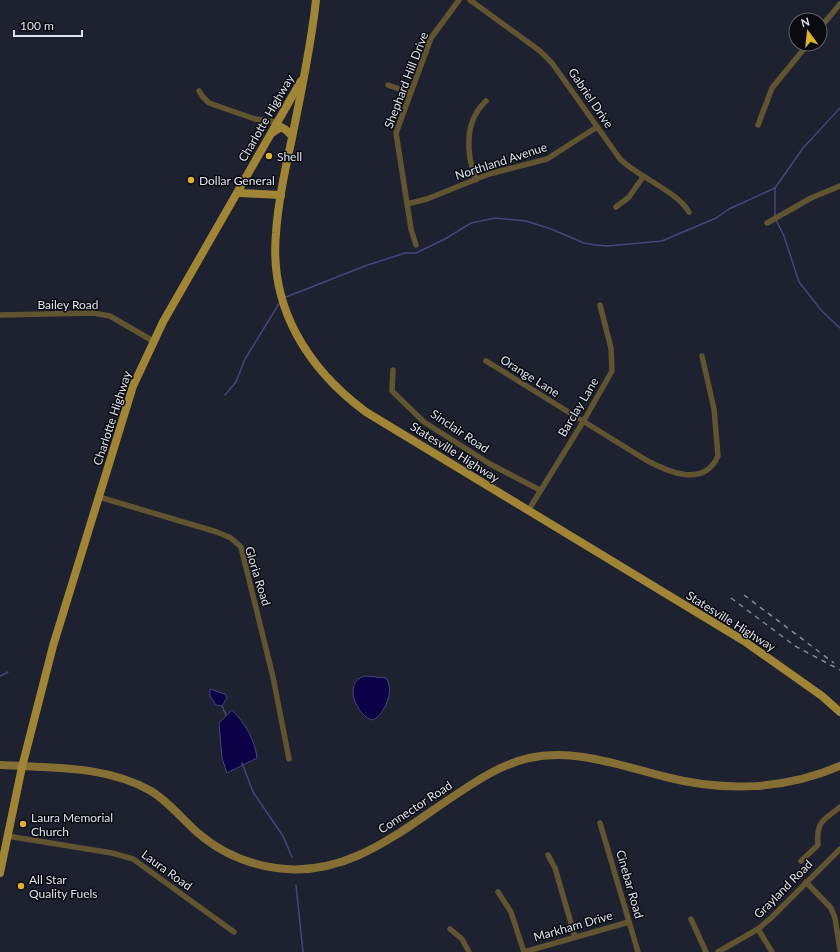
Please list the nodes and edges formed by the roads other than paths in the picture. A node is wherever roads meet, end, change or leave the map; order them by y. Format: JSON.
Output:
{"nodes":[{"id":1,"x":316,"y":0,"type":"edge"},
{"id":2,"x":459,"y":0,"type":"edge"},
{"id":3,"x":470,"y":0,"type":"edge"},
{"id":4,"x":840,"y":4,"type":"edge"},
{"id":5,"x":828,"y":18,"type":"edge"},
{"id":6,"x":801,"y":52,"type":"edge"},
{"id":7,"x":304,"y":77,"type":"junction"},
{"id":8,"x":388,"y":85,"type":"dead end"},
{"id":9,"x":199,"y":91,"type":"dead end"},
{"id":10,"x":410,"y":93,"type":"junction"},
{"id":11,"x":486,"y":101,"type":"dead end"},
{"id":12,"x":296,"y":118,"type":"junction"},
{"id":13,"x":278,"y":120,"type":"junction"},
{"id":14,"x":758,"y":125,"type":"dead end"},
{"id":15,"x":597,"y":127,"type":"junction"},
{"id":16,"x":272,"y":133,"type":"junction"},
{"id":17,"x":292,"y":136,"type":"junction"},
{"id":18,"x":643,"y":177,"type":"junction"},
{"id":19,"x":476,"y":180,"type":"junction"},
{"id":20,"x":840,"y":186,"type":"edge"},
{"id":21,"x":238,"y":193,"type":"junction"},
{"id":22,"x":281,"y":195,"type":"junction"},
{"id":23,"x":407,"y":204,"type":"junction"},
{"id":24,"x":616,"y":207,"type":"dead end"},
{"id":25,"x":689,"y":212,"type":"dead end"},
{"id":26,"x":767,"y":223,"type":"dead end"},
{"id":27,"x":416,"y":245,"type":"dead end"},
{"id":28,"x":600,"y":305,"type":"dead end"},
{"id":29,"x":0,"y":316,"type":"edge"},
{"id":30,"x":153,"y":341,"type":"junction"},
{"id":31,"x":702,"y":356,"type":"dead end"},
{"id":32,"x":486,"y":361,"type":"dead end"},
{"id":33,"x":393,"y":370,"type":"dead end"},
{"id":34,"x":583,"y":422,"type":"junction"},
{"id":35,"x":540,"y":490,"type":"junction"},
{"id":36,"x":99,"y":497,"type":"junction"},
{"id":37,"x":528,"y":511,"type":"junction"},
{"id":38,"x":840,"y":712,"type":"edge"},
{"id":39,"x":288,"y":759,"type":"dead end"},
{"id":40,"x":0,"y":765,"type":"edge"},
{"id":41,"x":840,"y":766,"type":"edge"},
{"id":42,"x":22,"y":767,"type":"junction"},
{"id":43,"x":840,"y":807,"type":"edge"},
{"id":44,"x":600,"y":823,"type":"dead end"},
{"id":45,"x":7,"y":836,"type":"junction"},
{"id":46,"x":840,"y":849,"type":"edge"},
{"id":47,"x":548,"y":855,"type":"dead end"},
{"id":48,"x":801,"y":861,"type":"dead end"},
{"id":49,"x":0,"y":873,"type":"edge"},
{"id":50,"x":806,"y":882,"type":"junction"},
{"id":51,"x":498,"y":892,"type":"dead end"},
{"id":52,"x":691,"y":919,"type":"dead end"},
{"id":53,"x":629,"y":922,"type":"junction"},
{"id":54,"x":450,"y":929,"type":"dead end"},
{"id":55,"x":758,"y":929,"type":"junction"},
{"id":56,"x":234,"y":932,"type":"dead end"},
{"id":57,"x":575,"y":937,"type":"junction"},
{"id":58,"x":840,"y":950,"type":"edge"},
{"id":59,"x":469,"y":952,"type":"edge"},
{"id":60,"x":524,"y":952,"type":"edge"},
{"id":61,"x":638,"y":952,"type":"edge"},
{"id":62,"x":706,"y":952,"type":"edge"},
{"id":63,"x":718,"y":952,"type":"edge"},
{"id":64,"x":772,"y":952,"type":"edge"}],
"edges":[{"from":1,"to":7,"type":"main road","name":"Charlotte Highway"},
{"from":2,"to":10,"type":"street","name":"Shephard Hill Drive"},
{"from":3,"to":15,"type":"street","name":"Gabriel Drive"},
{"from":4,"to":5,"type":"street"},
{"from":6,"to":14,"type":"street"},
{"from":7,"to":12,"type":"main road","name":"Statesville Highway"},
{"from":7,"to":13,"type":"main road","name":"Charlotte Highway"},
{"from":8,"to":10,"type":"street"},
{"from":9,"to":13,"type":"street"},
{"from":10,"to":23,"type":"street","name":"Shephard Hill Drive"},
{"from":11,"to":19,"type":"street"},
{"from":12,"to":13,"type":"main road"},
{"from":12,"to":16,"type":"main road"},
{"from":12,"to":17,"type":"main road","name":"Statesville Highway"},
{"from":13,"to":16,"type":"main road","name":"Charlotte Highway"},
{"from":15,"to":18,"type":"street","name":"Gabriel Drive"},
{"from":15,"to":19,"type":"street","name":"Northland Avenue"},
{"from":16,"to":17,"type":"main road"},
{"from":16,"to":21,"type":"main road","name":"Charlotte Highway"},
{"from":17,"to":22,"type":"main road","name":"Statesville Highway"},
{"from":18,"to":24,"type":"street"},
{"from":18,"to":25,"type":"street","name":"Gabriel Drive"},
{"from":19,"to":23,"type":"street","name":"Northland Avenue"},
{"from":20,"to":26,"type":"street"},
{"from":21,"to":22,"type":"main road"},
{"from":21,"to":30,"type":"main road","name":"Charlotte Highway"},
{"from":22,"to":37,"type":"main road","name":"Statesville Highway"},
{"from":23,"to":27,"type":"street","name":"Shephard Hill Drive"},
{"from":28,"to":34,"type":"street","name":"Barclay Lane"},
{"from":29,"to":30,"type":"street","name":"Bailey Road"},
{"from":30,"to":36,"type":"main road","name":"Charlotte Highway"},
{"from":31,"to":34,"type":"street","name":"Orange Lane"},
{"from":32,"to":34,"type":"street","name":"Orange Lane"},
{"from":33,"to":35,"type":"street","name":"Sinclair Road"},
{"from":34,"to":35,"type":"street","name":"Barclay Lane"},
{"from":35,"to":37,"type":"street","name":"Barclay Lane"},
{"from":36,"to":39,"type":"street","name":"Gloria Road"},
{"from":36,"to":42,"type":"main road","name":"Charlotte Highway"},
{"from":37,"to":38,"type":"main road","name":"Statesville Highway"},
{"from":40,"to":42,"type":"street","name":"Connector Road"},
{"from":41,"to":42,"type":"street","name":"Connector Road"},
{"from":42,"to":45,"type":"main road","name":"Charlotte Highway"},
{"from":43,"to":48,"type":"street"},
{"from":44,"to":53,"type":"street","name":"Cinebar Road"},
{"from":45,"to":49,"type":"main road","name":"Charlotte Highway"},
{"from":45,"to":56,"type":"street","name":"Laura Road"},
{"from":46,"to":50,"type":"street","name":"Grayland Road"},
{"from":47,"to":57,"type":"street"},
{"from":50,"to":55,"type":"street","name":"Grayland Road"},
{"from":50,"to":58,"type":"street"},
{"from":51,"to":60,"type":"street"},
{"from":52,"to":62,"type":"street"},
{"from":53,"to":57,"type":"street","name":"Markham Drive"},
{"from":53,"to":61,"type":"street","name":"Cinebar Road"},
{"from":54,"to":59,"type":"street"},
{"from":55,"to":63,"type":"street","name":"Grayland Road"},
{"from":55,"to":64,"type":"street"},
{"from":57,"to":60,"type":"street","name":"Markham Drive"}]}
